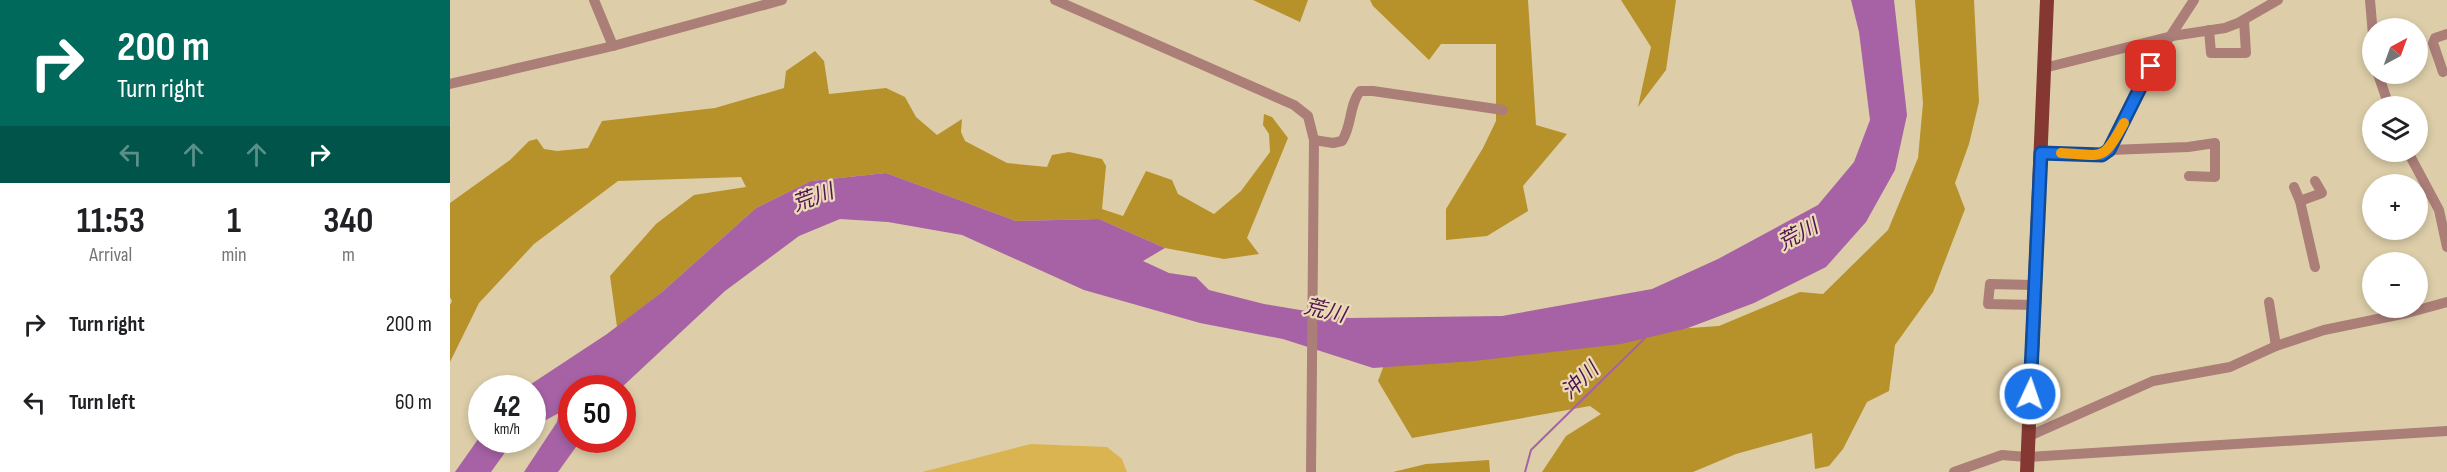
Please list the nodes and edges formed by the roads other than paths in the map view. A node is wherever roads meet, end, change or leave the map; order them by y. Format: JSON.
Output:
{"nodes":[{"id":1,"x":594,"y":0,"type":"edge"},
{"id":2,"x":782,"y":0,"type":"edge"},
{"id":3,"x":1055,"y":0,"type":"edge"},
{"id":4,"x":2047,"y":0,"type":"edge"},
{"id":5,"x":2194,"y":0,"type":"edge"},
{"id":6,"x":2278,"y":0,"type":"edge"},
{"id":7,"x":2370,"y":0,"type":"edge"},
{"id":8,"x":2372,"y":18,"type":"edge"},
{"id":9,"x":2244,"y":20,"type":"junction"},
{"id":10,"x":2209,"y":30,"type":"junction"},
{"id":11,"x":2447,"y":34,"type":"edge"},
{"id":12,"x":2172,"y":36,"type":"junction"},
{"id":13,"x":613,"y":46,"type":"junction"},
{"id":14,"x":2044,"y":68,"type":"junction"},
{"id":15,"x":2443,"y":72,"type":"dead end"},
{"id":16,"x":450,"y":84,"type":"edge"},
{"id":17,"x":1503,"y":111,"type":"dead end"},
{"id":18,"x":1314,"y":140,"type":"junction"},
{"id":19,"x":2109,"y":150,"type":"junction"},
{"id":20,"x":2041,"y":153,"type":"junction"},
{"id":21,"x":2413,"y":162,"type":"edge"},
{"id":22,"x":2189,"y":176,"type":"dead end"},
{"id":23,"x":2315,"y":181,"type":"dead end"},
{"id":24,"x":2294,"y":187,"type":"dead end"},
{"id":25,"x":2300,"y":201,"type":"junction"},
{"id":26,"x":2447,"y":247,"type":"edge"},
{"id":27,"x":2315,"y":267,"type":"dead end"},
{"id":28,"x":2036,"y":285,"type":"junction"},
{"id":29,"x":2269,"y":302,"type":"dead end"},
{"id":30,"x":2447,"y":302,"type":"edge"},
{"id":31,"x":2035,"y":305,"type":"junction"},
{"id":32,"x":2276,"y":346,"type":"junction"},
{"id":33,"x":2447,"y":431,"type":"edge"},
{"id":34,"x":2027,"y":437,"type":"junction"},
{"id":35,"x":2027,"y":457,"type":"junction"},
{"id":36,"x":1960,"y":471,"type":"edge"},
{"id":37,"x":1311,"y":472,"type":"edge"},
{"id":38,"x":2027,"y":472,"type":"edge"}],
"edges":[{"from":1,"to":13,"type":"street"},
{"from":2,"to":13,"type":"street"},
{"from":3,"to":18,"type":"street"},
{"from":4,"to":14,"type":"main road"},
{"from":5,"to":12,"type":"street"},
{"from":6,"to":9,"type":"street"},
{"from":7,"to":8,"type":"street"},
{"from":9,"to":10,"type":"street"},
{"from":9,"to":10,"type":"street"},
{"from":10,"to":12,"type":"street"},
{"from":11,"to":15,"type":"street"},
{"from":12,"to":14,"type":"street"},
{"from":12,"to":19,"type":"street"},
{"from":13,"to":16,"type":"street"},
{"from":14,"to":20,"type":"main road"},
{"from":17,"to":18,"type":"street"},
{"from":18,"to":37,"type":"street"},
{"from":19,"to":20,"type":"street"},
{"from":19,"to":22,"type":"street"},
{"from":20,"to":28,"type":"main road"},
{"from":21,"to":26,"type":"street"},
{"from":23,"to":25,"type":"street"},
{"from":24,"to":25,"type":"street"},
{"from":25,"to":27,"type":"street"},
{"from":28,"to":31,"type":"main road"},
{"from":28,"to":31,"type":"street"},
{"from":29,"to":32,"type":"street"},
{"from":30,"to":32,"type":"street"},
{"from":31,"to":34,"type":"main road"},
{"from":32,"to":34,"type":"street"},
{"from":33,"to":35,"type":"street"},
{"from":34,"to":35,"type":"main road"},
{"from":35,"to":36,"type":"street"},
{"from":35,"to":38,"type":"main road"}]}
